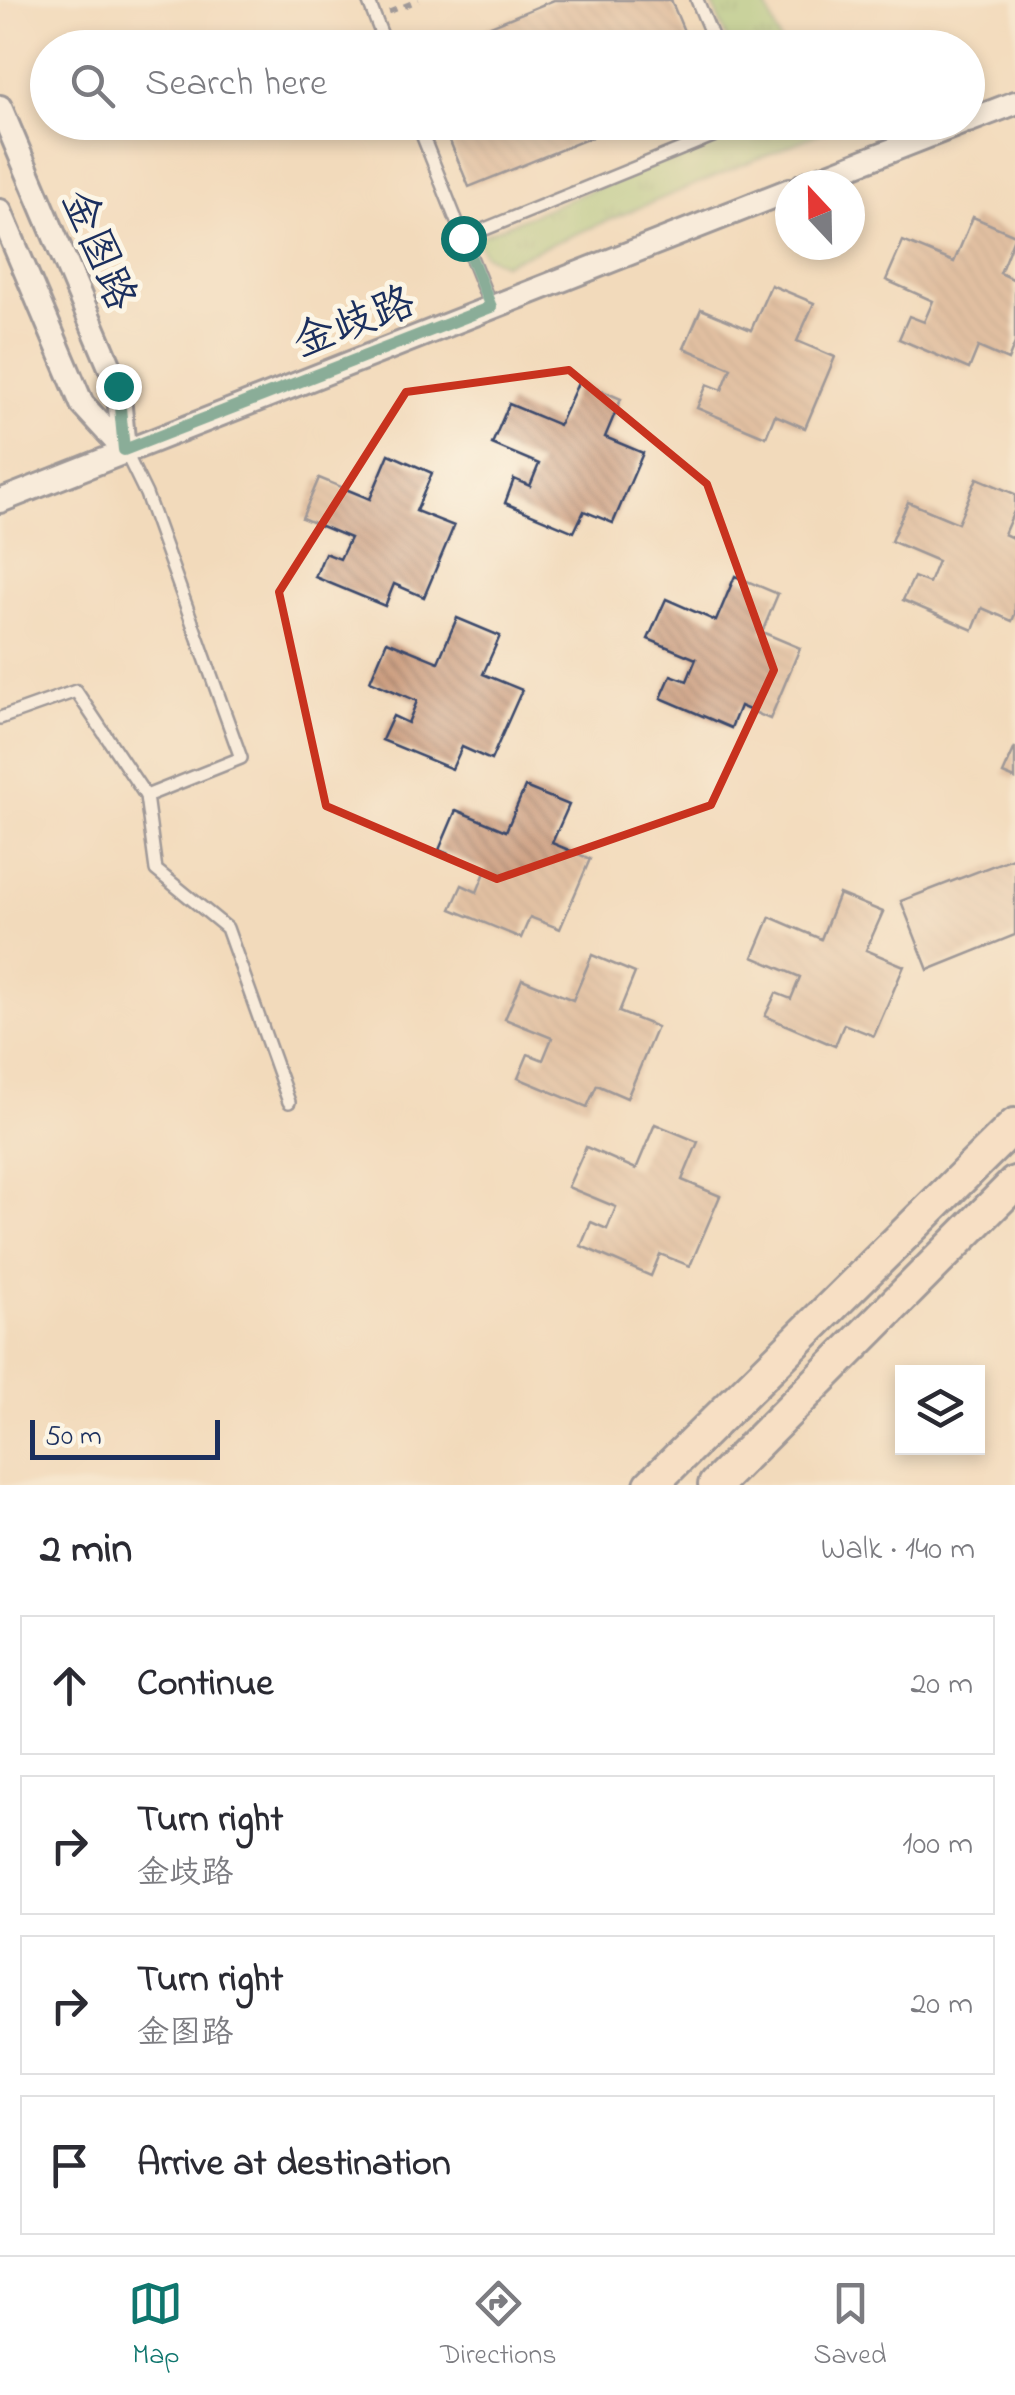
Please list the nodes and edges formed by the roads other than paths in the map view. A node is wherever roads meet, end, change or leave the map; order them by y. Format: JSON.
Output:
{"nodes":[{"id":1,"x":368,"y":0,"type":"edge"},
{"id":2,"x":698,"y":0,"type":"edge"},
{"id":3,"x":380,"y":30,"type":"edge"},
{"id":4,"x":710,"y":30,"type":"edge"},
{"id":5,"x":1015,"y":102,"type":"edge"},
{"id":6,"x":0,"y":107,"type":"edge"},
{"id":7,"x":985,"y":114,"type":"edge"},
{"id":8,"x":424,"y":140,"type":"edge"},
{"id":9,"x":703,"y":140,"type":"edge"},
{"id":10,"x":896,"y":140,"type":"edge"},
{"id":11,"x":920,"y":140,"type":"edge"},
{"id":12,"x":899,"y":148,"type":"junction"},
{"id":13,"x":843,"y":170,"type":"edge"},
{"id":14,"x":775,"y":196,"type":"edge"},
{"id":15,"x":0,"y":211,"type":"edge"},
{"id":16,"x":463,"y":238,"type":"junction"},
{"id":17,"x":491,"y":307,"type":"junction"},
{"id":18,"x":124,"y":450,"type":"junction"},
{"id":19,"x":0,"y":500,"type":"edge"},
{"id":20,"x":0,"y":718,"type":"edge"},
{"id":21,"x":146,"y":796,"type":"junction"},
{"id":22,"x":289,"y":1102,"type":"dead end"},
{"id":23,"x":1015,"y":1125,"type":"edge"},
{"id":24,"x":1015,"y":1183,"type":"edge"},
{"id":25,"x":651,"y":1485,"type":"edge"},
{"id":26,"x":716,"y":1485,"type":"edge"}],
"edges":[{"from":1,"to":3,"type":"lane"},
{"from":2,"to":4,"type":"lane"},
{"from":5,"to":7,"type":"street"},
{"from":6,"to":18,"type":"street","name":"金图路"},
{"from":8,"to":16,"type":"lane"},
{"from":9,"to":16,"type":"lane"},
{"from":10,"to":12,"type":"lane"},
{"from":11,"to":12,"type":"street"},
{"from":12,"to":13,"type":"street"},
{"from":14,"to":17,"type":"street","name":"金歧路"},
{"from":15,"to":18,"type":"street","name":"金图路"},
{"from":16,"to":17,"type":"lane"},
{"from":17,"to":18,"type":"street","name":"金歧路"},
{"from":18,"to":19,"type":"street","name":"金歧路"},
{"from":18,"to":21,"type":"lane"},
{"from":20,"to":21,"type":"lane"},
{"from":21,"to":22,"type":"lane"},
{"from":23,"to":25,"type":"street"},
{"from":24,"to":26,"type":"street"}]}
